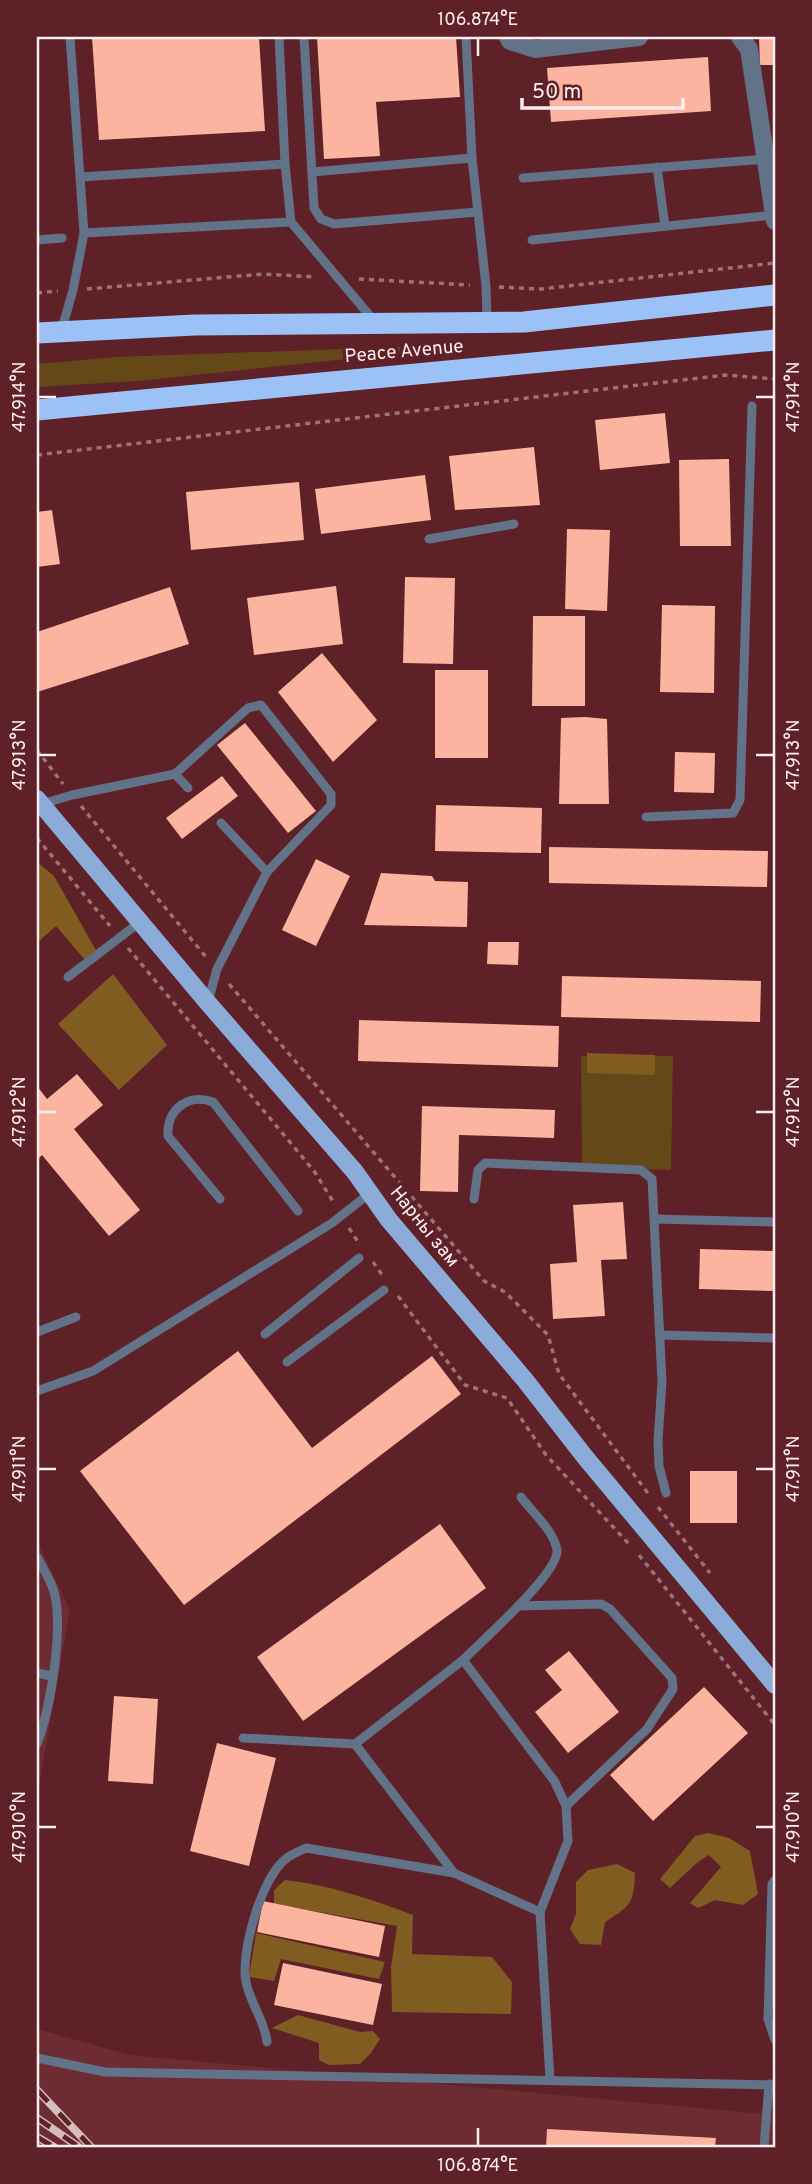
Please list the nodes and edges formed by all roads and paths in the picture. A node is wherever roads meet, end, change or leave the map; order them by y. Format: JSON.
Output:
{"nodes":[{"id":1,"x":70,"y":37,"type":"edge"},
{"id":2,"x":279,"y":37,"type":"edge"},
{"id":3,"x":304,"y":37,"type":"edge"},
{"id":4,"x":466,"y":37,"type":"edge"},
{"id":5,"x":508,"y":37,"type":"edge"},
{"id":6,"x":639,"y":37,"type":"edge"},
{"id":7,"x":740,"y":37,"type":"edge"},
{"id":8,"x":472,"y":158,"type":"junction"},
{"id":9,"x":766,"y":159,"type":"junction"},
{"id":10,"x":285,"y":164,"type":"junction"},
{"id":11,"x":657,"y":167,"type":"junction"},
{"id":12,"x":312,"y":172,"type":"junction"},
{"id":13,"x":80,"y":177,"type":"junction"},
{"id":14,"x":523,"y":178,"type":"dead end"},
{"id":15,"x":478,"y":212,"type":"junction"},
{"id":16,"x":774,"y":215,"type":"edge"},
{"id":17,"x":775,"y":221,"type":"edge"},
{"id":18,"x":291,"y":222,"type":"junction"},
{"id":19,"x":665,"y":226,"type":"junction"},
{"id":20,"x":84,"y":233,"type":"junction"},
{"id":21,"x":62,"y":238,"type":"dead end"},
{"id":22,"x":37,"y":240,"type":"edge"},
{"id":23,"x":532,"y":240,"type":"dead end"},
{"id":24,"x":775,"y":263,"type":"edge"},
{"id":25,"x":340,"y":278,"type":"junction"},
{"id":26,"x":486,"y":286,"type":"junction"},
{"id":27,"x":73,"y":290,"type":"junction"},
{"id":28,"x":37,"y":293,"type":"edge"},
{"id":29,"x":775,"y":295,"type":"edge"},
{"id":30,"x":486,"y":322,"type":"junction"},
{"id":31,"x":376,"y":323,"type":"junction"},
{"id":32,"x":61,"y":332,"type":"junction"},
{"id":33,"x":37,"y":333,"type":"edge"},
{"id":34,"x":775,"y":340,"type":"edge"},
{"id":35,"x":775,"y":379,"type":"edge"},
{"id":36,"x":751,"y":406,"type":"dead end"},
{"id":37,"x":37,"y":410,"type":"edge"},
{"id":38,"x":37,"y":455,"type":"edge"},
{"id":39,"x":514,"y":524,"type":"dead end"},
{"id":40,"x":429,"y":539,"type":"dead end"},
{"id":41,"x":37,"y":750,"type":"edge"},
{"id":42,"x":176,"y":774,"type":"junction"},
{"id":43,"x":188,"y":788,"type":"dead end"},
{"id":44,"x":72,"y":795,"type":"junction"},
{"id":45,"x":39,"y":801,"type":"edge"},
{"id":46,"x":646,"y":817,"type":"dead end"},
{"id":47,"x":221,"y":823,"type":"dead end"},
{"id":48,"x":37,"y":838,"type":"edge"},
{"id":49,"x":267,"y":872,"type":"junction"},
{"id":50,"x":140,"y":922,"type":"junction"},
{"id":51,"x":119,"y":937,"type":"junction"},
{"id":52,"x":217,"y":969,"type":"junction"},
{"id":53,"x":68,"y":977,"type":"dead end"},
{"id":54,"x":208,"y":1003,"type":"junction"},
{"id":55,"x":370,"y":1192,"type":"junction"},
{"id":56,"x":220,"y":1199,"type":"dead end"},
{"id":57,"x":474,"y":1199,"type":"dead end"},
{"id":58,"x":298,"y":1211,"type":"dead end"},
{"id":59,"x":342,"y":1216,"type":"junction"},
{"id":60,"x":655,"y":1219,"type":"junction"},
{"id":61,"x":775,"y":1222,"type":"edge"},
{"id":62,"x":362,"y":1248,"type":"dead end"},
{"id":63,"x":359,"y":1258,"type":"dead end"},
{"id":64,"x":370,"y":1258,"type":"dead end"},
{"id":65,"x":386,"y":1279,"type":"dead end"},
{"id":66,"x":389,"y":1290,"type":"joint"},
{"id":67,"x":76,"y":1317,"type":"dead end"},
{"id":68,"x":37,"y":1332,"type":"edge"},
{"id":69,"x":265,"y":1334,"type":"dead end"},
{"id":70,"x":660,"y":1335,"type":"junction"},
{"id":71,"x":775,"y":1338,"type":"edge"},
{"id":72,"x":287,"y":1362,"type":"dead end"},
{"id":73,"x":37,"y":1391,"type":"edge"},
{"id":74,"x":666,"y":1493,"type":"dead end"},
{"id":75,"x":521,"y":1497,"type":"dead end"},
{"id":76,"x":37,"y":1557,"type":"edge"},
{"id":77,"x":717,"y":1582,"type":"dead end"},
{"id":78,"x":517,"y":1606,"type":"junction"},
{"id":79,"x":463,"y":1660,"type":"junction"},
{"id":80,"x":37,"y":1673,"type":"edge"},
{"id":81,"x":51,"y":1676,"type":"junction"},
{"id":82,"x":775,"y":1685,"type":"edge"},
{"id":83,"x":775,"y":1725,"type":"edge"},
{"id":84,"x":243,"y":1738,"type":"dead end"},
{"id":85,"x":37,"y":1744,"type":"edge"},
{"id":86,"x":355,"y":1744,"type":"junction"},
{"id":87,"x":566,"y":1806,"type":"junction"},
{"id":88,"x":454,"y":1873,"type":"junction"},
{"id":89,"x":775,"y":1880,"type":"edge"},
{"id":90,"x":540,"y":1912,"type":"junction"},
{"id":91,"x":775,"y":2040,"type":"edge"},
{"id":92,"x":267,"y":2042,"type":"dead end"},
{"id":93,"x":37,"y":2058,"type":"edge"},
{"id":94,"x":550,"y":2080,"type":"junction"},
{"id":95,"x":772,"y":2085,"type":"edge"},
{"id":96,"x":764,"y":2147,"type":"edge"}],
"edges":[{"from":1,"to":13,"type":"lane"},
{"from":2,"to":10,"type":"lane"},
{"from":3,"to":12,"type":"lane"},
{"from":4,"to":8,"type":"lane"},
{"from":5,"to":6,"type":"street"},
{"from":7,"to":9,"type":"street"},
{"from":8,"to":12,"type":"lane"},
{"from":8,"to":15,"type":"lane"},
{"from":9,"to":11,"type":"lane"},
{"from":9,"to":16,"type":"street"},
{"from":10,"to":13,"type":"lane"},
{"from":10,"to":18,"type":"lane"},
{"from":11,"to":14,"type":"lane"},
{"from":11,"to":19,"type":"lane"},
{"from":12,"to":15,"type":"lane"},
{"from":13,"to":20,"type":"lane"},
{"from":15,"to":26,"type":"lane"},
{"from":16,"to":17,"type":"street"},
{"from":16,"to":19,"type":"lane"},
{"from":18,"to":20,"type":"lane"},
{"from":18,"to":25,"type":"lane"},
{"from":19,"to":23,"type":"lane"},
{"from":20,"to":27,"type":"lane"},
{"from":21,"to":22,"type":"lane"},
{"from":24,"to":26,"type":"path"},
{"from":25,"to":26,"type":"path"},
{"from":25,"to":27,"type":"path"},
{"from":25,"to":31,"type":"lane"},
{"from":26,"to":30,"type":"lane"},
{"from":27,"to":28,"type":"path"},
{"from":27,"to":32,"type":"lane"},
{"from":29,"to":30,"type":"highway","name":"Peace Avenue"},
{"from":30,"to":31,"type":"highway","name":"Peace Avenue"},
{"from":31,"to":32,"type":"highway","name":"Peace Avenue"},
{"from":32,"to":33,"type":"highway","name":"Peace Avenue"},
{"from":34,"to":37,"type":"highway","name":"Peace Avenue"},
{"from":35,"to":38,"type":"path"},
{"from":36,"to":46,"type":"lane"},
{"from":39,"to":40,"type":"lane"},
{"from":41,"to":44,"type":"path"},
{"from":42,"to":43,"type":"lane"},
{"from":42,"to":44,"type":"lane"},
{"from":42,"to":49,"type":"lane"},
{"from":44,"to":45,"type":"lane"},
{"from":44,"to":52,"type":"path"},
{"from":45,"to":50,"type":"main road","name":"Нарны зам"},
{"from":47,"to":49,"type":"lane"},
{"from":48,"to":51,"type":"path"},
{"from":49,"to":52,"type":"lane"},
{"from":50,"to":51,"type":"lane"},
{"from":50,"to":54,"type":"main road","name":"Нарны зам"},
{"from":51,"to":53,"type":"lane"},
{"from":51,"to":59,"type":"path"},
{"from":52,"to":54,"type":"lane"},
{"from":52,"to":77,"type":"path"},
{"from":54,"to":55,"type":"main road","name":"Нарны зам"},
{"from":55,"to":59,"type":"lane"},
{"from":55,"to":82,"type":"main road","name":"Нарны зам"},
{"from":56,"to":58,"type":"lane"},
{"from":57,"to":60,"type":"lane"},
{"from":59,"to":62,"type":"path"},
{"from":59,"to":73,"type":"lane"},
{"from":60,"to":61,"type":"lane"},
{"from":60,"to":70,"type":"lane"},
{"from":63,"to":69,"type":"lane"},
{"from":64,"to":65,"type":"path"},
{"from":66,"to":72,"type":"lane"},
{"from":66,"to":83,"type":"path"},
{"from":67,"to":68,"type":"lane"},
{"from":70,"to":71,"type":"lane"},
{"from":70,"to":74,"type":"lane"},
{"from":75,"to":78,"type":"lane"},
{"from":76,"to":81,"type":"lane"},
{"from":78,"to":79,"type":"lane"},
{"from":78,"to":87,"type":"lane"},
{"from":79,"to":86,"type":"lane"},
{"from":79,"to":87,"type":"lane"},
{"from":80,"to":81,"type":"lane"},
{"from":81,"to":85,"type":"lane"},
{"from":84,"to":86,"type":"lane"},
{"from":86,"to":88,"type":"lane"},
{"from":87,"to":90,"type":"lane"},
{"from":88,"to":90,"type":"lane"},
{"from":88,"to":92,"type":"lane"},
{"from":89,"to":91,"type":"lane"},
{"from":90,"to":94,"type":"lane"},
{"from":93,"to":94,"type":"lane"},
{"from":94,"to":95,"type":"lane"},
{"from":95,"to":96,"type":"lane"}]}
